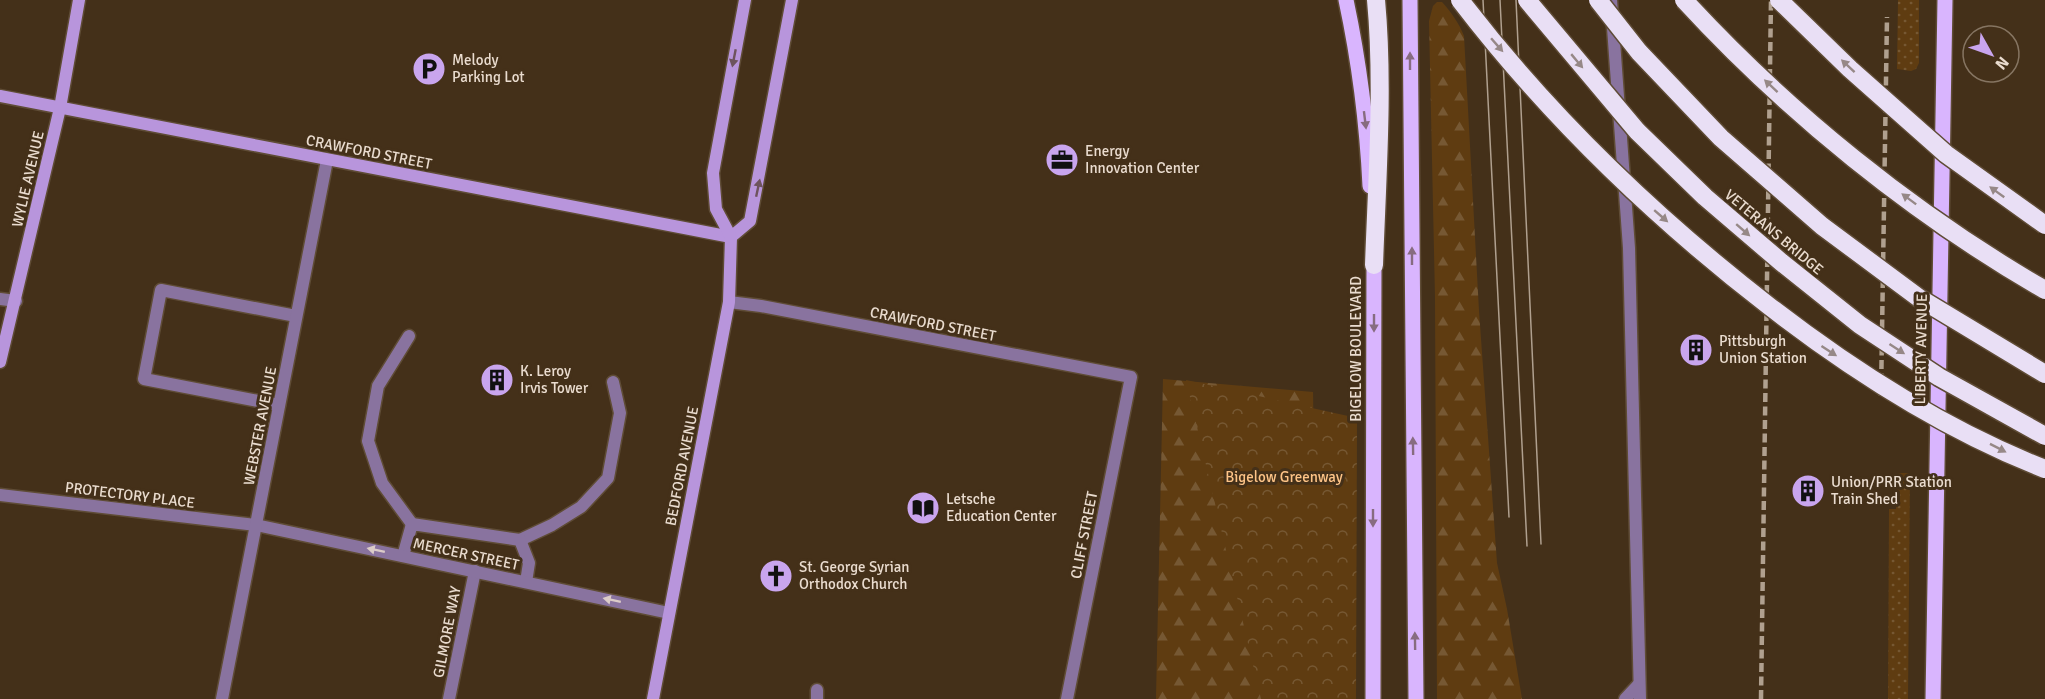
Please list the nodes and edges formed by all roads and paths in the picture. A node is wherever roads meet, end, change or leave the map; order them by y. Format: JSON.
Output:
{"nodes":[{"id":1,"x":79,"y":0,"type":"edge"},
{"id":2,"x":745,"y":0,"type":"edge"},
{"id":3,"x":792,"y":0,"type":"edge"},
{"id":4,"x":1346,"y":0,"type":"edge"},
{"id":5,"x":1376,"y":0,"type":"edge"},
{"id":6,"x":1410,"y":0,"type":"edge"},
{"id":7,"x":1460,"y":0,"type":"edge"},
{"id":8,"x":1527,"y":0,"type":"edge"},
{"id":9,"x":1598,"y":0,"type":"edge"},
{"id":10,"x":1611,"y":0,"type":"edge"},
{"id":11,"x":1684,"y":0,"type":"edge"},
{"id":12,"x":1779,"y":0,"type":"edge"},
{"id":13,"x":1945,"y":0,"type":"edge"},
{"id":14,"x":0,"y":96,"type":"edge"},
{"id":15,"x":60,"y":108,"type":"junction"},
{"id":16,"x":327,"y":160,"type":"junction"},
{"id":17,"x":2045,"y":225,"type":"edge"},
{"id":18,"x":731,"y":237,"type":"junction"},
{"id":19,"x":1374,"y":265,"type":"junction"},
{"id":20,"x":2045,"y":290,"type":"edge"},
{"id":21,"x":0,"y":299,"type":"edge"},
{"id":22,"x":16,"y":301,"type":"junction"},
{"id":23,"x":729,"y":302,"type":"junction"},
{"id":24,"x":296,"y":316,"type":"junction"},
{"id":25,"x":409,"y":336,"type":"dead end"},
{"id":26,"x":0,"y":362,"type":"edge"},
{"id":27,"x":2045,"y":374,"type":"edge"},
{"id":28,"x":1131,"y":377,"type":"joint"},
{"id":29,"x":613,"y":382,"type":"dead end"},
{"id":30,"x":279,"y":405,"type":"junction"},
{"id":31,"x":2045,"y":436,"type":"edge"},
{"id":32,"x":2045,"y":469,"type":"edge"},
{"id":33,"x":0,"y":495,"type":"edge"},
{"id":34,"x":256,"y":525,"type":"junction"},
{"id":35,"x":412,"y":525,"type":"junction"},
{"id":36,"x":520,"y":540,"type":"junction"},
{"id":37,"x":403,"y":556,"type":"junction"},
{"id":38,"x":475,"y":571,"type":"junction"},
{"id":39,"x":526,"y":582,"type":"junction"},
{"id":40,"x":669,"y":612,"type":"junction"},
{"id":41,"x":1639,"y":684,"type":"junction"},
{"id":42,"x":222,"y":699,"type":"edge"},
{"id":43,"x":449,"y":699,"type":"edge"},
{"id":44,"x":653,"y":699,"type":"edge"},
{"id":45,"x":1066,"y":699,"type":"edge"},
{"id":46,"x":1373,"y":699,"type":"edge"},
{"id":47,"x":1416,"y":699,"type":"edge"},
{"id":48,"x":1626,"y":699,"type":"edge"},
{"id":49,"x":1640,"y":699,"type":"edge"},
{"id":50,"x":1933,"y":699,"type":"edge"}],
"edges":[{"from":1,"to":15,"type":"street","name":"WYLIE AVENUE"},
{"from":2,"to":18,"type":"street","name":"BEDFORD AVENUE","one_way":true},
{"from":18,"to":3,"type":"street","one_way":true},
{"from":4,"to":19,"type":"main road","name":"BIGELOW BOULEVARD","one_way":true},
{"from":5,"to":19,"type":"highway"},
{"from":47,"to":6,"type":"main road","one_way":true},
{"from":7,"to":32,"type":"highway","one_way":true,"bridge":true},
{"from":8,"to":31,"type":"highway","name":"VETERANS BRIDGE","one_way":true,"bridge":true},
{"from":9,"to":27,"type":"highway","bridge":true},
{"from":10,"to":41,"type":"street"},
{"from":20,"to":11,"type":"highway","one_way":true,"bridge":true},
{"from":17,"to":12,"type":"highway","one_way":true,"bridge":true},
{"from":13,"to":50,"type":"main road","name":"LIBERTY AVENUE"},
{"from":14,"to":15,"type":"street","name":"CRAWFORD STREET"},
{"from":15,"to":16,"type":"street","name":"CRAWFORD STREET"},
{"from":15,"to":22,"type":"street","name":"WYLIE AVENUE"},
{"from":16,"to":18,"type":"street","name":"CRAWFORD STREET"},
{"from":16,"to":24,"type":"street","name":"WEBSTER AVENUE"},
{"from":18,"to":23,"type":"street","name":"BEDFORD AVENUE"},
{"from":19,"to":46,"type":"main road","name":"BIGELOW BOULEVARD","one_way":true},
{"from":21,"to":22,"type":"street"},
{"from":22,"to":26,"type":"street","name":"WYLIE AVENUE"},
{"from":23,"to":28,"type":"street","name":"CRAWFORD STREET"},
{"from":23,"to":40,"type":"street","name":"BEDFORD AVENUE"},
{"from":24,"to":30,"type":"street","name":"WEBSTER AVENUE"},
{"from":24,"to":30,"type":"street"},
{"from":25,"to":35,"type":"street"},
{"from":28,"to":45,"type":"street","name":"CLIFF STREET"},
{"from":29,"to":36,"type":"street"},
{"from":30,"to":34,"type":"street","name":"WEBSTER AVENUE"},
{"from":33,"to":34,"type":"street","name":"PROTECTORY PLACE"},
{"from":37,"to":34,"type":"street","name":"MERCER STREET","one_way":true},
{"from":34,"to":42,"type":"street","name":"WEBSTER AVENUE"},
{"from":35,"to":36,"type":"street"},
{"from":35,"to":37,"type":"street"},
{"from":36,"to":39,"type":"street"},
{"from":37,"to":38,"type":"street","name":"MERCER STREET"},
{"from":38,"to":39,"type":"street","name":"MERCER STREET"},
{"from":38,"to":43,"type":"street","name":"GILMORE WAY"},
{"from":40,"to":39,"type":"street","name":"MERCER STREET","one_way":true},
{"from":40,"to":44,"type":"street","name":"BEDFORD AVENUE"},
{"from":41,"to":48,"type":"street"},
{"from":41,"to":49,"type":"street"}]}
